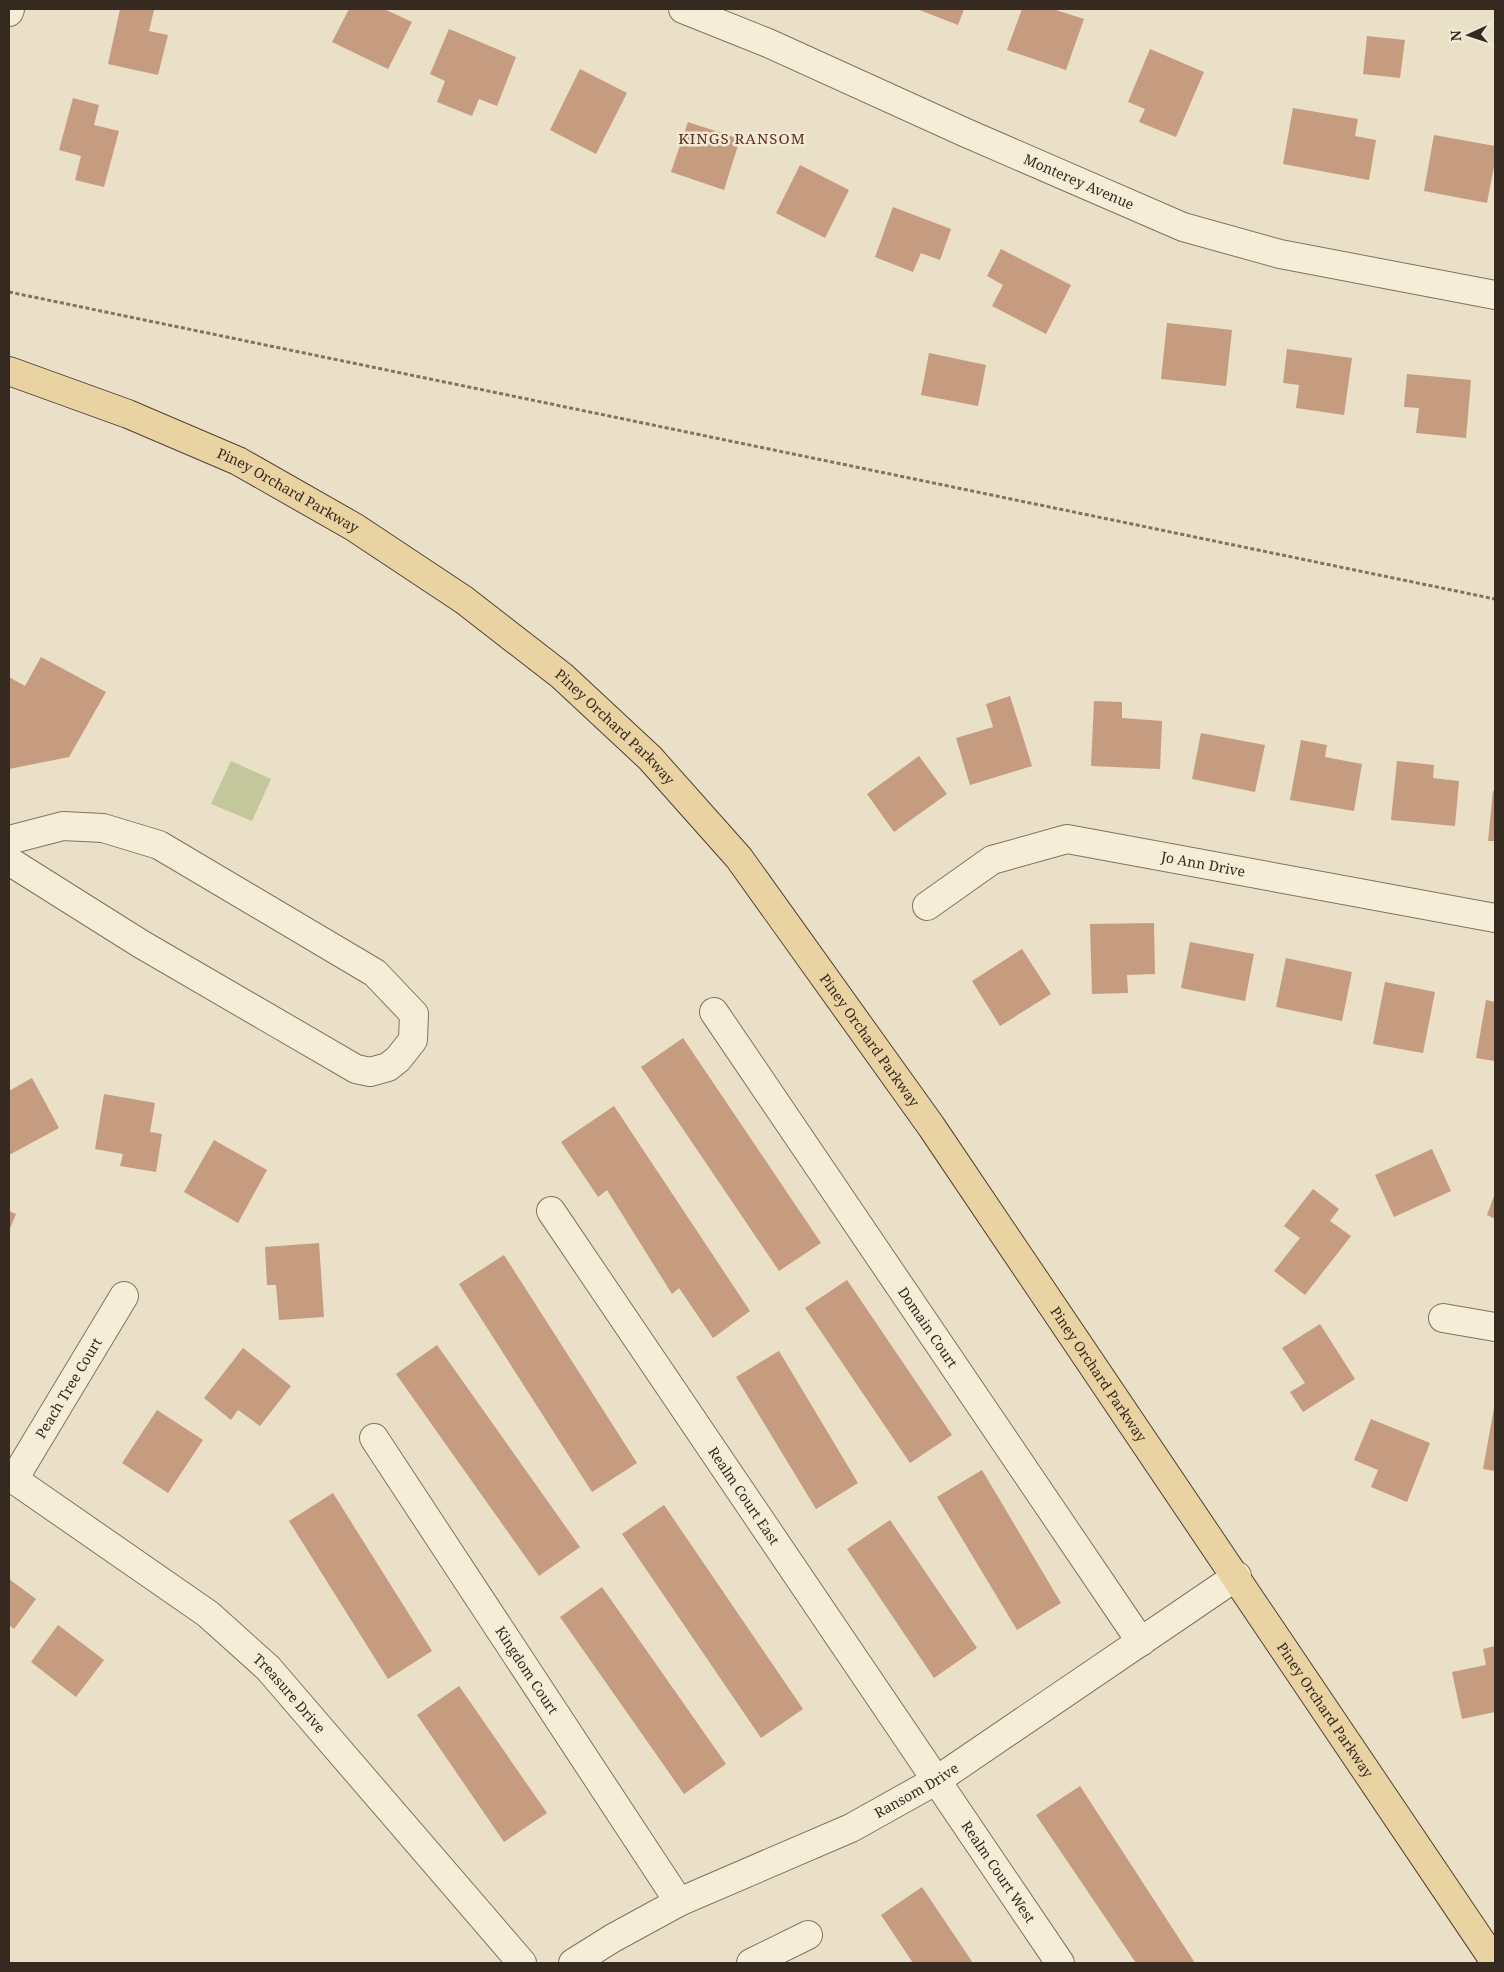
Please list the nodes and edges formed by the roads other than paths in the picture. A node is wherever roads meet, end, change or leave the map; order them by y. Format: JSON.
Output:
{"nodes":[{"id":1,"x":683,"y":9,"type":"edge"},
{"id":2,"x":1495,"y":295,"type":"edge"},
{"id":3,"x":9,"y":371,"type":"edge"},
{"id":4,"x":9,"y":840,"type":"edge"},
{"id":5,"x":9,"y":861,"type":"edge"},
{"id":6,"x":927,"y":906,"type":"dead end"},
{"id":7,"x":1495,"y":918,"type":"edge"},
{"id":8,"x":714,"y":1012,"type":"dead end"},
{"id":9,"x":551,"y":1211,"type":"dead end"},
{"id":10,"x":124,"y":1296,"type":"dead end"},
{"id":11,"x":1443,"y":1318,"type":"dead end"},
{"id":12,"x":1495,"y":1327,"type":"edge"},
{"id":13,"x":374,"y":1438,"type":"dead end"},
{"id":14,"x":11,"y":1478,"type":"edge"},
{"id":15,"x":1237,"y":1576,"type":"junction"},
{"id":16,"x":1141,"y":1642,"type":"junction"},
{"id":17,"x":937,"y":1780,"type":"junction"},
{"id":18,"x":679,"y":1902,"type":"junction"},
{"id":19,"x":808,"y":1935,"type":"dead end"},
{"id":20,"x":1495,"y":1962,"type":"edge"},
{"id":21,"x":522,"y":1963,"type":"edge"},
{"id":22,"x":574,"y":1963,"type":"edge"},
{"id":23,"x":751,"y":1963,"type":"edge"},
{"id":24,"x":1060,"y":1963,"type":"edge"}],
"edges":[{"from":1,"to":2,"type":"street","name":"Monterey Avenue"},
{"from":3,"to":15,"type":"main road","name":"Piney Orchard Parkway"},
{"from":4,"to":5,"type":"street"},
{"from":6,"to":7,"type":"street","name":"Jo Ann Drive"},
{"from":8,"to":16,"type":"street","name":"Domain Court"},
{"from":9,"to":17,"type":"street","name":"Realm Court East"},
{"from":10,"to":14,"type":"street","name":"Peach Tree Court"},
{"from":11,"to":12,"type":"street"},
{"from":13,"to":18,"type":"street","name":"Kingdom Court"},
{"from":14,"to":21,"type":"street","name":"Treasure Drive"},
{"from":15,"to":16,"type":"street","name":"Ransom Drive"},
{"from":15,"to":20,"type":"main road","name":"Piney Orchard Parkway"},
{"from":16,"to":17,"type":"street","name":"Ransom Drive"},
{"from":17,"to":18,"type":"street","name":"Ransom Drive"},
{"from":17,"to":24,"type":"street","name":"Realm Court West"},
{"from":18,"to":22,"type":"street","name":"Ransom Drive"},
{"from":19,"to":23,"type":"street"}]}
